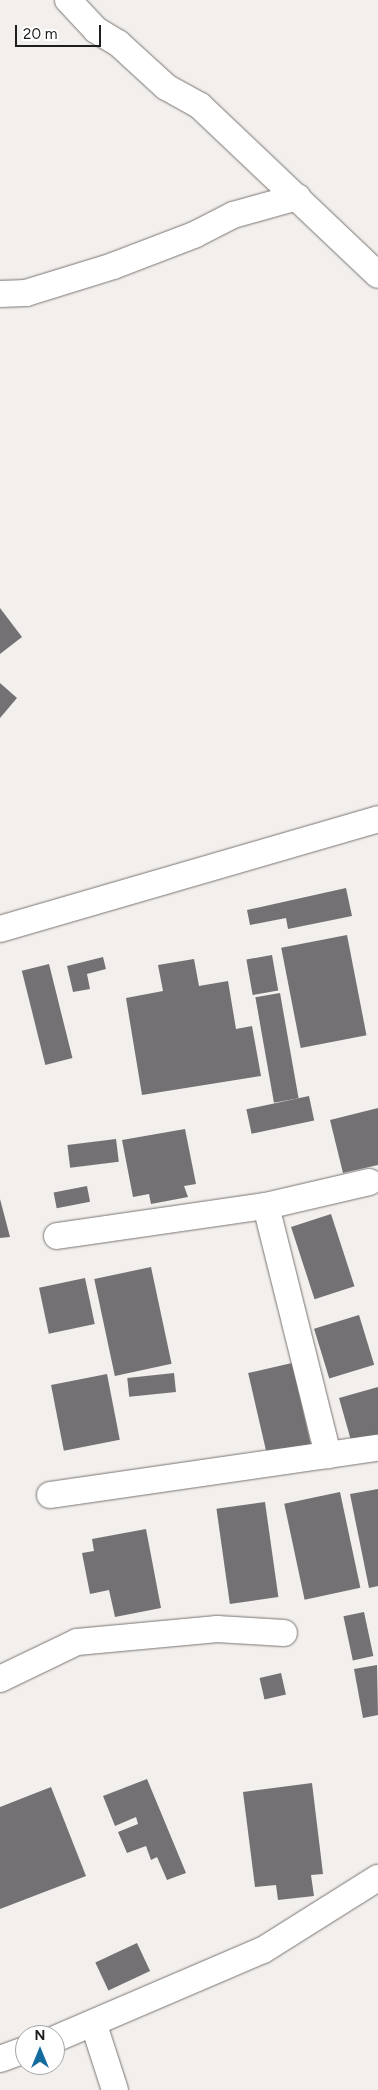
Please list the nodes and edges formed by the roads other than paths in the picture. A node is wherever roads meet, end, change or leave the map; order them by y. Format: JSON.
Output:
{"nodes":[{"id":1,"x":68,"y":0,"type":"edge"},
{"id":2,"x":298,"y":196,"type":"junction"},
{"id":3,"x":378,"y":275,"type":"edge"},
{"id":4,"x":0,"y":294,"type":"edge"},
{"id":5,"x":378,"y":819,"type":"edge"},
{"id":6,"x":0,"y":929,"type":"edge"},
{"id":7,"x":369,"y":1182,"type":"dead end"},
{"id":8,"x":266,"y":1206,"type":"junction"},
{"id":9,"x":57,"y":1236,"type":"dead end"},
{"id":10,"x":378,"y":1448,"type":"edge"},
{"id":11,"x":328,"y":1456,"type":"junction"},
{"id":12,"x":50,"y":1495,"type":"dead end"},
{"id":13,"x":284,"y":1633,"type":"dead end"},
{"id":14,"x":0,"y":1679,"type":"edge"},
{"id":15,"x":378,"y":1878,"type":"edge"},
{"id":16,"x":94,"y":2025,"type":"junction"},
{"id":17,"x":65,"y":2035,"type":"edge"},
{"id":18,"x":15,"y":2054,"type":"edge"},
{"id":19,"x":0,"y":2059,"type":"edge"},
{"id":20,"x":115,"y":2090,"type":"edge"}],
"edges":[{"from":1,"to":2,"type":"street"},
{"from":2,"to":3,"type":"street"},
{"from":2,"to":4,"type":"street"},
{"from":5,"to":6,"type":"street"},
{"from":7,"to":8,"type":"street"},
{"from":8,"to":9,"type":"street"},
{"from":8,"to":11,"type":"street"},
{"from":10,"to":11,"type":"street"},
{"from":11,"to":12,"type":"street"},
{"from":13,"to":14,"type":"street"},
{"from":15,"to":16,"type":"street"},
{"from":16,"to":17,"type":"street"},
{"from":16,"to":20,"type":"street"},
{"from":18,"to":19,"type":"street"}]}
